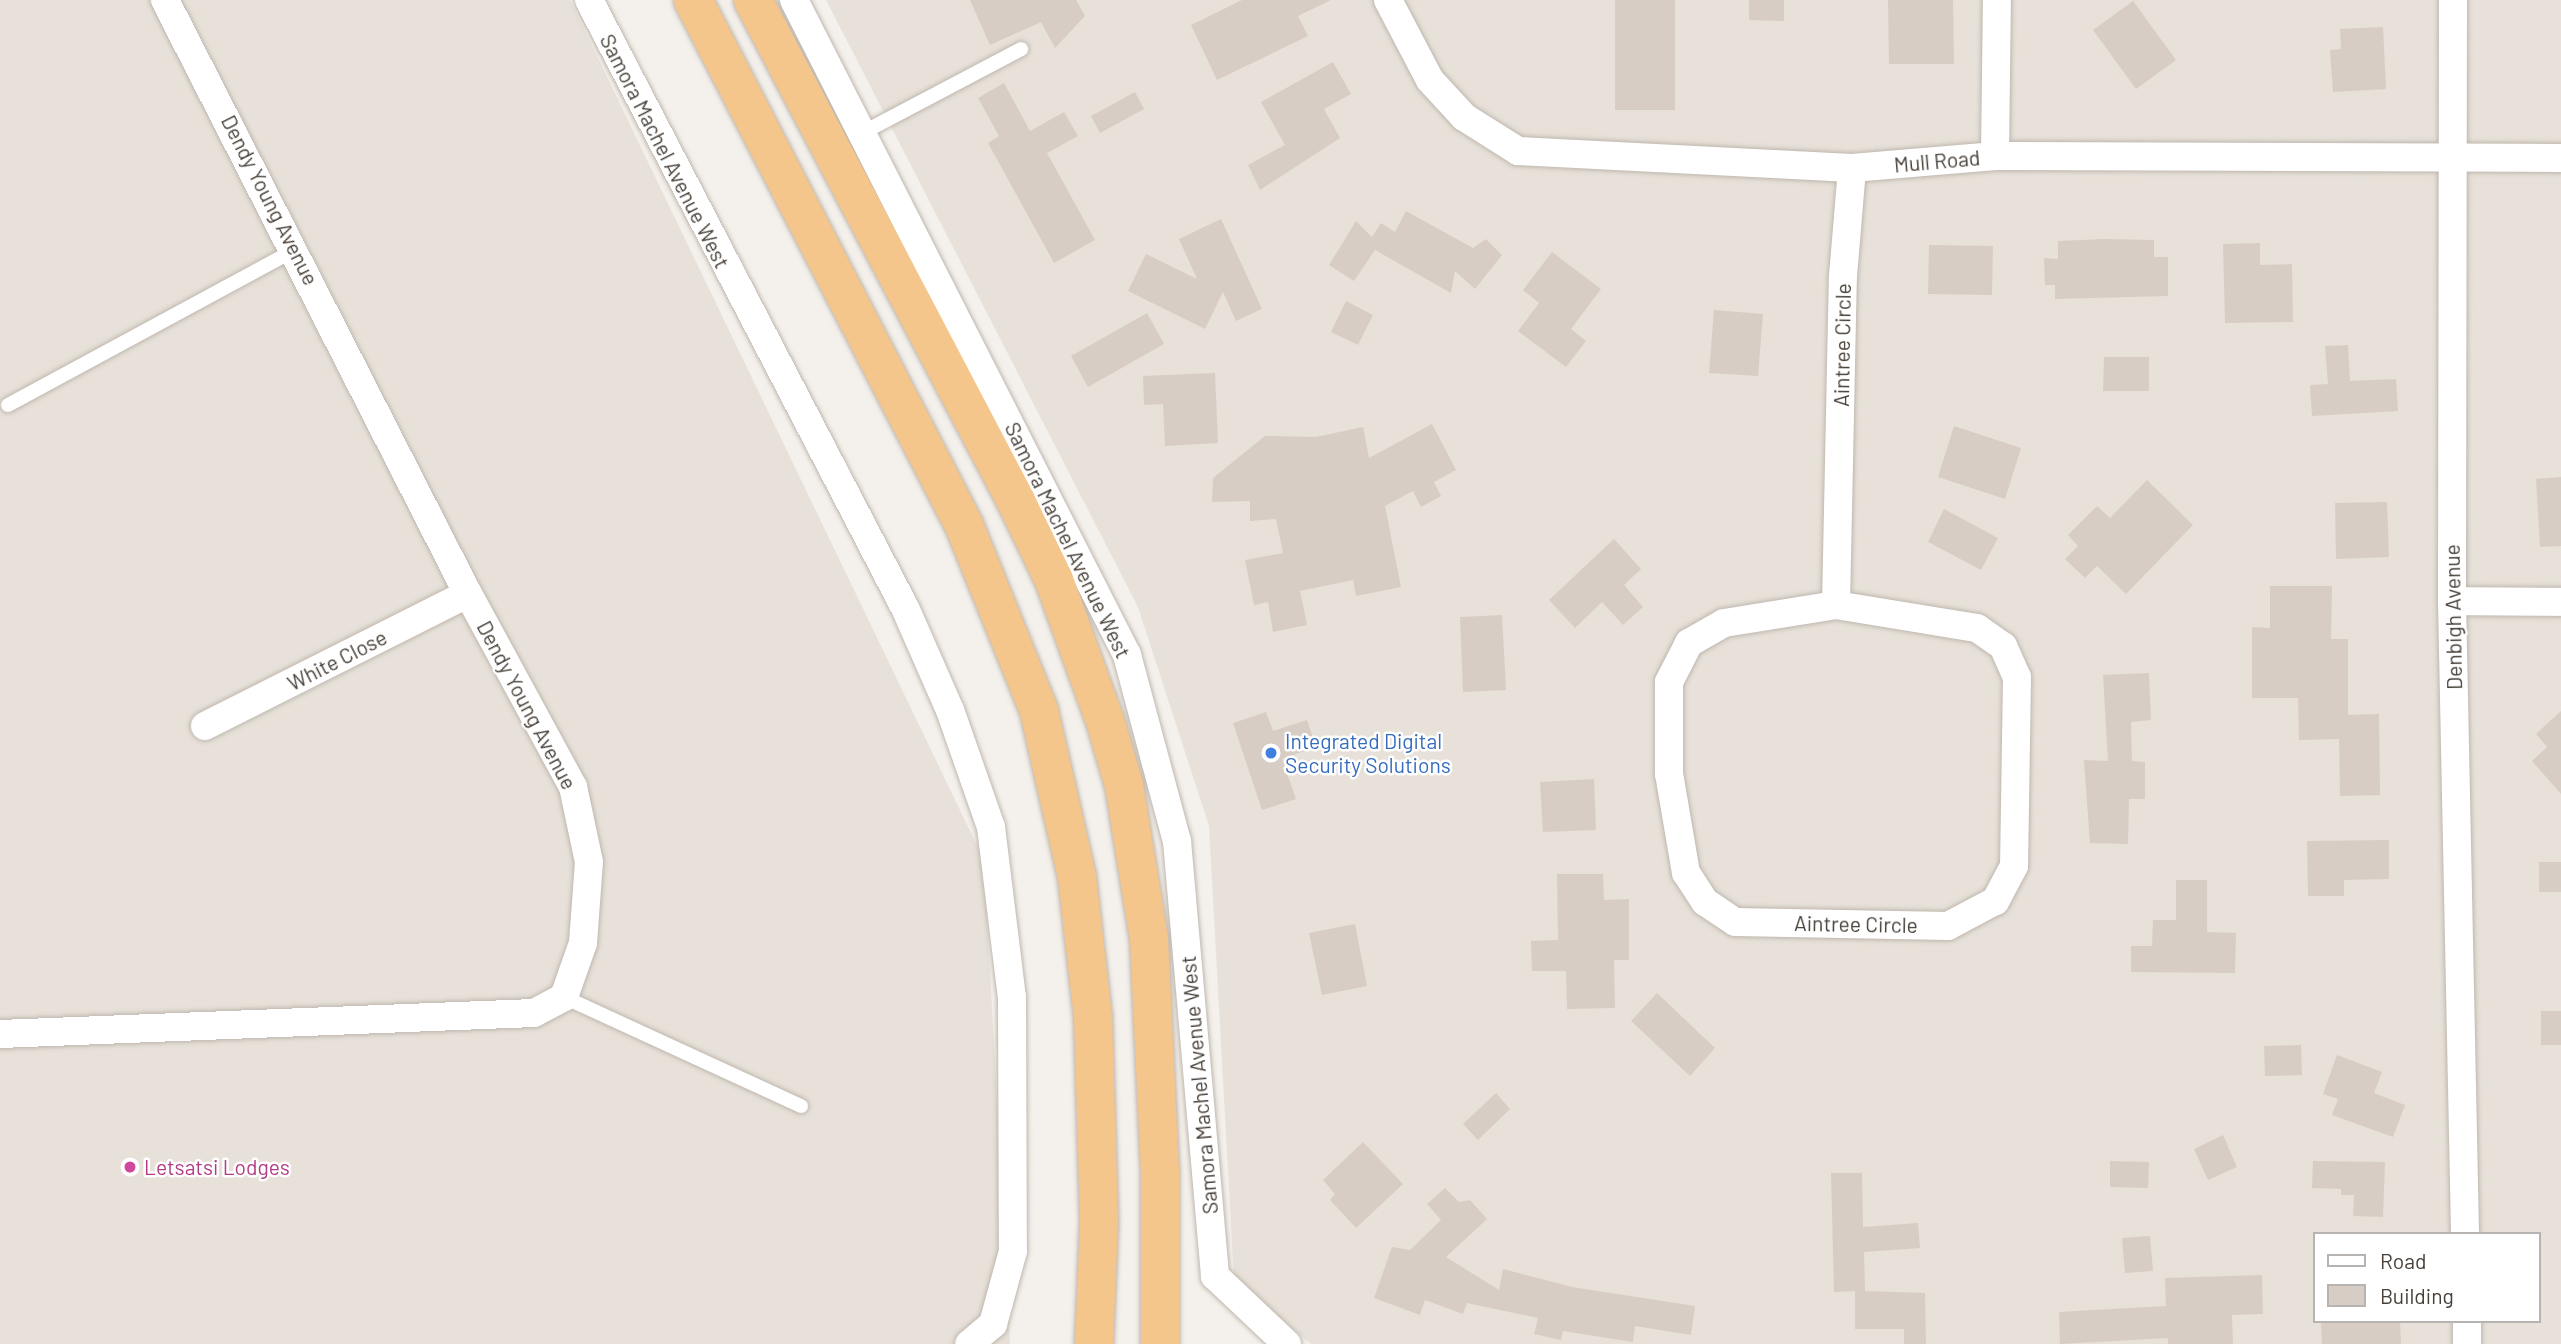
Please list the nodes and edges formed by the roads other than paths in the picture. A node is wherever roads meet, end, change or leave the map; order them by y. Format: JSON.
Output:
{"nodes":[{"id":1,"x":165,"y":0,"type":"edge"},
{"id":2,"x":589,"y":0,"type":"edge"},
{"id":3,"x":693,"y":0,"type":"edge"},
{"id":4,"x":752,"y":0,"type":"edge"},
{"id":5,"x":794,"y":0,"type":"edge"},
{"id":6,"x":1388,"y":0,"type":"edge"},
{"id":7,"x":1997,"y":0,"type":"edge"},
{"id":8,"x":2453,"y":0,"type":"edge"},
{"id":9,"x":1021,"y":49,"type":"dead end"},
{"id":10,"x":862,"y":133,"type":"junction"},
{"id":11,"x":1995,"y":156,"type":"junction"},
{"id":12,"x":2561,"y":158,"type":"edge"},
{"id":13,"x":2451,"y":159,"type":"junction"},
{"id":14,"x":1852,"y":168,"type":"junction"},
{"id":15,"x":296,"y":249,"type":"junction"},
{"id":16,"x":8,"y":405,"type":"dead end"},
{"id":17,"x":468,"y":594,"type":"junction"},
{"id":18,"x":2452,"y":601,"type":"junction"},
{"id":19,"x":2561,"y":602,"type":"edge"},
{"id":20,"x":1836,"y":606,"type":"junction"},
{"id":21,"x":205,"y":726,"type":"dead end"},
{"id":22,"x":564,"y":997,"type":"junction"},
{"id":23,"x":0,"y":1034,"type":"edge"},
{"id":24,"x":801,"y":1106,"type":"dead end"},
{"id":25,"x":2465,"y":1232,"type":"edge"},
{"id":26,"x":1161,"y":1289,"type":"junction"},
{"id":27,"x":2467,"y":1323,"type":"edge"},
{"id":28,"x":970,"y":1344,"type":"edge"},
{"id":29,"x":1094,"y":1344,"type":"edge"},
{"id":30,"x":1160,"y":1344,"type":"edge"},
{"id":31,"x":1188,"y":1344,"type":"edge"},
{"id":32,"x":1287,"y":1344,"type":"edge"},
{"id":33,"x":2467,"y":1344,"type":"edge"}],
"edges":[{"from":1,"to":15,"type":"street","name":"Dendy Young Avenue"},
{"from":2,"to":28,"type":"street","name":"Samora Machel Avenue West"},
{"from":3,"to":29,"type":"highway"},
{"from":4,"to":26,"type":"highway","name":"Samora Machel Avenue West"},
{"from":5,"to":10,"type":"street","name":"Samora Machel Avenue West"},
{"from":6,"to":14,"type":"street","name":"Mull Road"},
{"from":7,"to":11,"type":"street"},
{"from":8,"to":13,"type":"street","name":"Denbigh Avenue"},
{"from":9,"to":10,"type":"lane"},
{"from":10,"to":32,"type":"street","name":"Samora Machel Avenue West"},
{"from":11,"to":13,"type":"street","name":"Mull Road"},
{"from":11,"to":14,"type":"street","name":"Mull Road"},
{"from":12,"to":13,"type":"street","name":"Mull Road"},
{"from":13,"to":18,"type":"street","name":"Denbigh Avenue"},
{"from":14,"to":20,"type":"street","name":"Aintree Circle"},
{"from":15,"to":16,"type":"lane"},
{"from":15,"to":17,"type":"street","name":"Dendy Young Avenue"},
{"from":17,"to":21,"type":"street","name":"White Close"},
{"from":17,"to":22,"type":"street","name":"Dendy Young Avenue"},
{"from":18,"to":19,"type":"street"},
{"from":18,"to":25,"type":"street","name":"Denbigh Avenue"},
{"from":20,"to":20,"type":"street","name":"Aintree Circle"},
{"from":22,"to":23,"type":"street"},
{"from":22,"to":24,"type":"lane"},
{"from":26,"to":30,"type":"highway","name":"Samora Machel Avenue West"},
{"from":26,"to":31,"type":"highway"},
{"from":27,"to":33,"type":"street"}]}
